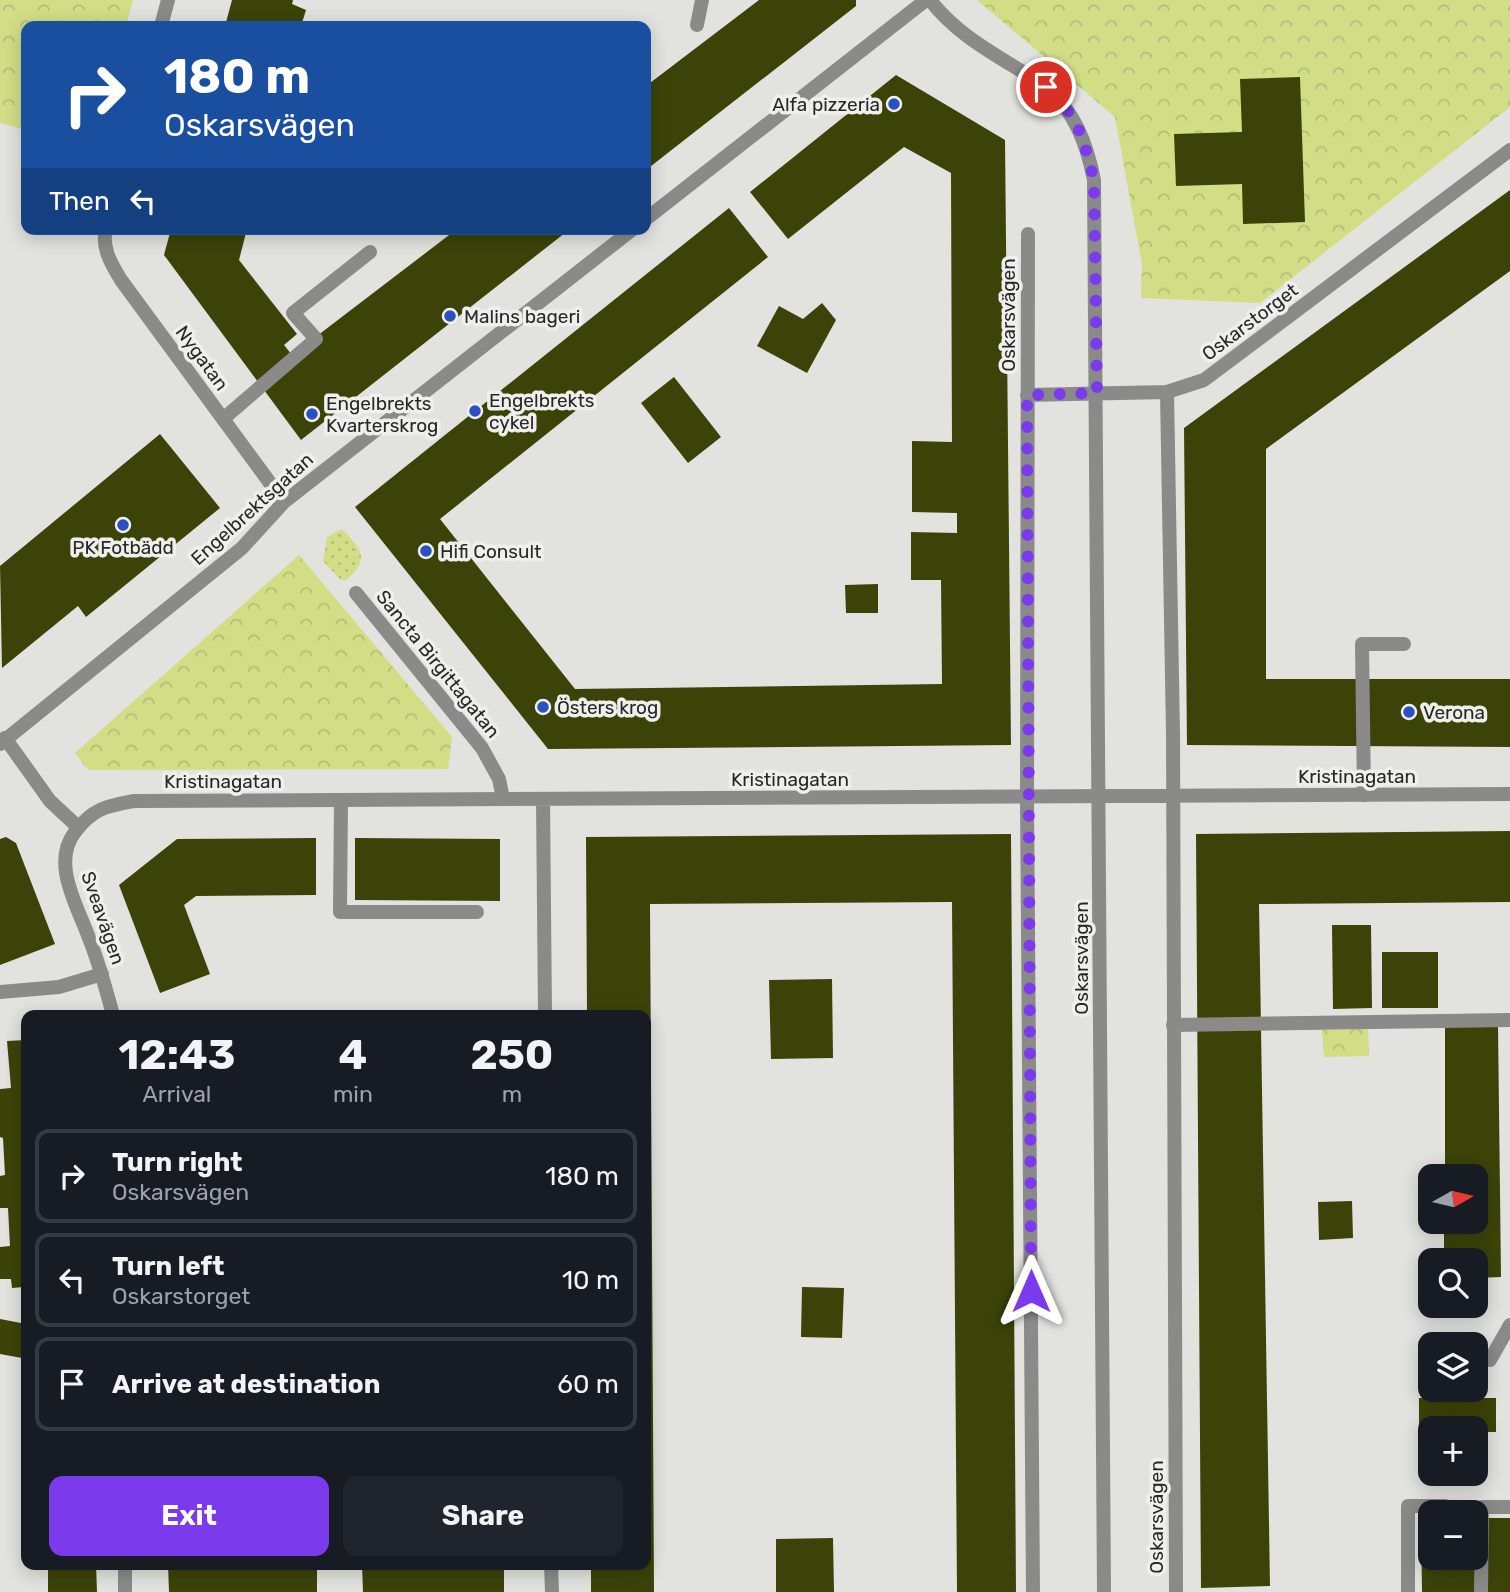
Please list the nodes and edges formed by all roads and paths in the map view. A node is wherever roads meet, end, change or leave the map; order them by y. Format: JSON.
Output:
{"nodes":[{"id":1,"x":168,"y":0,"type":"edge"},
{"id":2,"x":702,"y":0,"type":"edge"},
{"id":3,"x":928,"y":0,"type":"edge"},
{"id":4,"x":162,"y":21,"type":"edge"},
{"id":5,"x":698,"y":25,"type":"dead end"},
{"id":6,"x":1510,"y":150,"type":"edge"},
{"id":7,"x":651,"y":215,"type":"edge"},
{"id":8,"x":1027,"y":234,"type":"dead end"},
{"id":9,"x":104,"y":235,"type":"edge"},
{"id":10,"x":625,"y":235,"type":"edge"},
{"id":11,"x":369,"y":252,"type":"dead end"},
{"id":12,"x":1167,"y":392,"type":"junction"},
{"id":13,"x":1097,"y":393,"type":"junction"},
{"id":14,"x":1027,"y":395,"type":"junction"},
{"id":15,"x":223,"y":419,"type":"junction"},
{"id":16,"x":284,"y":502,"type":"junction"},
{"id":17,"x":356,"y":593,"type":"dead end"},
{"id":18,"x":1404,"y":644,"type":"dead end"},
{"id":19,"x":3,"y":741,"type":"edge"},
{"id":20,"x":1510,"y":794,"type":"edge"},
{"id":21,"x":1364,"y":795,"type":"junction"},
{"id":22,"x":1172,"y":796,"type":"junction"},
{"id":23,"x":1099,"y":797,"type":"junction"},
{"id":24,"x":1027,"y":798,"type":"junction"},
{"id":25,"x":503,"y":799,"type":"junction"},
{"id":26,"x":543,"y":799,"type":"junction"},
{"id":27,"x":341,"y":800,"type":"junction"},
{"id":28,"x":78,"y":827,"type":"junction"},
{"id":29,"x":477,"y":912,"type":"dead end"},
{"id":30,"x":102,"y":974,"type":"junction"},
{"id":31,"x":0,"y":992,"type":"edge"},
{"id":32,"x":112,"y":1010,"type":"edge"},
{"id":33,"x":545,"y":1010,"type":"edge"},
{"id":34,"x":1510,"y":1020,"type":"edge"},
{"id":35,"x":1173,"y":1025,"type":"junction"},
{"id":36,"x":1510,"y":1325,"type":"edge"},
{"id":37,"x":1490,"y":1360,"type":"dead end"},
{"id":38,"x":1418,"y":1506,"type":"edge"},
{"id":39,"x":1510,"y":1507,"type":"edge"},
{"id":40,"x":125,"y":1570,"type":"edge"},
{"id":41,"x":551,"y":1570,"type":"edge"},
{"id":42,"x":125,"y":1592,"type":"edge"},
{"id":43,"x":552,"y":1592,"type":"edge"},
{"id":44,"x":1033,"y":1592,"type":"edge"},
{"id":45,"x":1104,"y":1592,"type":"edge"},
{"id":46,"x":1176,"y":1592,"type":"edge"},
{"id":47,"x":1408,"y":1592,"type":"edge"},
{"id":48,"x":1481,"y":1592,"type":"edge"}],
"edges":[{"from":1,"to":4,"type":"street"},
{"from":2,"to":5,"type":"street"},
{"from":3,"to":7,"type":"street"},
{"from":3,"to":13,"type":"street"},
{"from":6,"to":12,"type":"street","name":"Oskarstorget"},
{"from":8,"to":14,"type":"street","name":"Oskarsvägen"},
{"from":9,"to":15,"type":"street","name":"Nygatan"},
{"from":10,"to":16,"type":"street","name":"Engelbrektsgatan"},
{"from":11,"to":15,"type":"street"},
{"from":12,"to":13,"type":"street","name":"Oskarstorget"},
{"from":12,"to":22,"type":"street","name":"Oskarsvägen"},
{"from":13,"to":14,"type":"street","name":"Oskarsvägen"},
{"from":13,"to":23,"type":"street","name":"Oskarsvägen"},
{"from":14,"to":24,"type":"street","name":"Oskarsvägen"},
{"from":15,"to":16,"type":"street","name":"Nygatan"},
{"from":16,"to":19,"type":"street","name":"Engelbrektsgatan"},
{"from":17,"to":25,"type":"street","name":"Sancta Birgittagatan"},
{"from":18,"to":21,"type":"street"},
{"from":19,"to":28,"type":"street"},
{"from":20,"to":21,"type":"street","name":"Kristinagatan"},
{"from":21,"to":22,"type":"street","name":"Kristinagatan"},
{"from":22,"to":23,"type":"street","name":"Kristinagatan"},
{"from":22,"to":35,"type":"street","name":"Oskarsvägen"},
{"from":23,"to":24,"type":"street","name":"Kristinagatan"},
{"from":23,"to":45,"type":"street","name":"Oskarsvägen"},
{"from":24,"to":26,"type":"street","name":"Kristinagatan"},
{"from":24,"to":44,"type":"street","name":"Oskarsvägen"},
{"from":25,"to":26,"type":"street","name":"Kristinagatan"},
{"from":25,"to":27,"type":"street","name":"Kristinagatan"},
{"from":26,"to":33,"type":"street"},
{"from":27,"to":28,"type":"street","name":"Kristinagatan"},
{"from":27,"to":29,"type":"street"},
{"from":28,"to":30,"type":"street","name":"Sveavägen"},
{"from":30,"to":31,"type":"street"},
{"from":30,"to":32,"type":"street","name":"Sveavägen"},
{"from":34,"to":35,"type":"street"},
{"from":35,"to":46,"type":"street","name":"Oskarsvägen"},
{"from":36,"to":37,"type":"street"},
{"from":38,"to":47,"type":"street"},
{"from":39,"to":48,"type":"street"},
{"from":40,"to":42,"type":"street"},
{"from":41,"to":43,"type":"street"}]}
